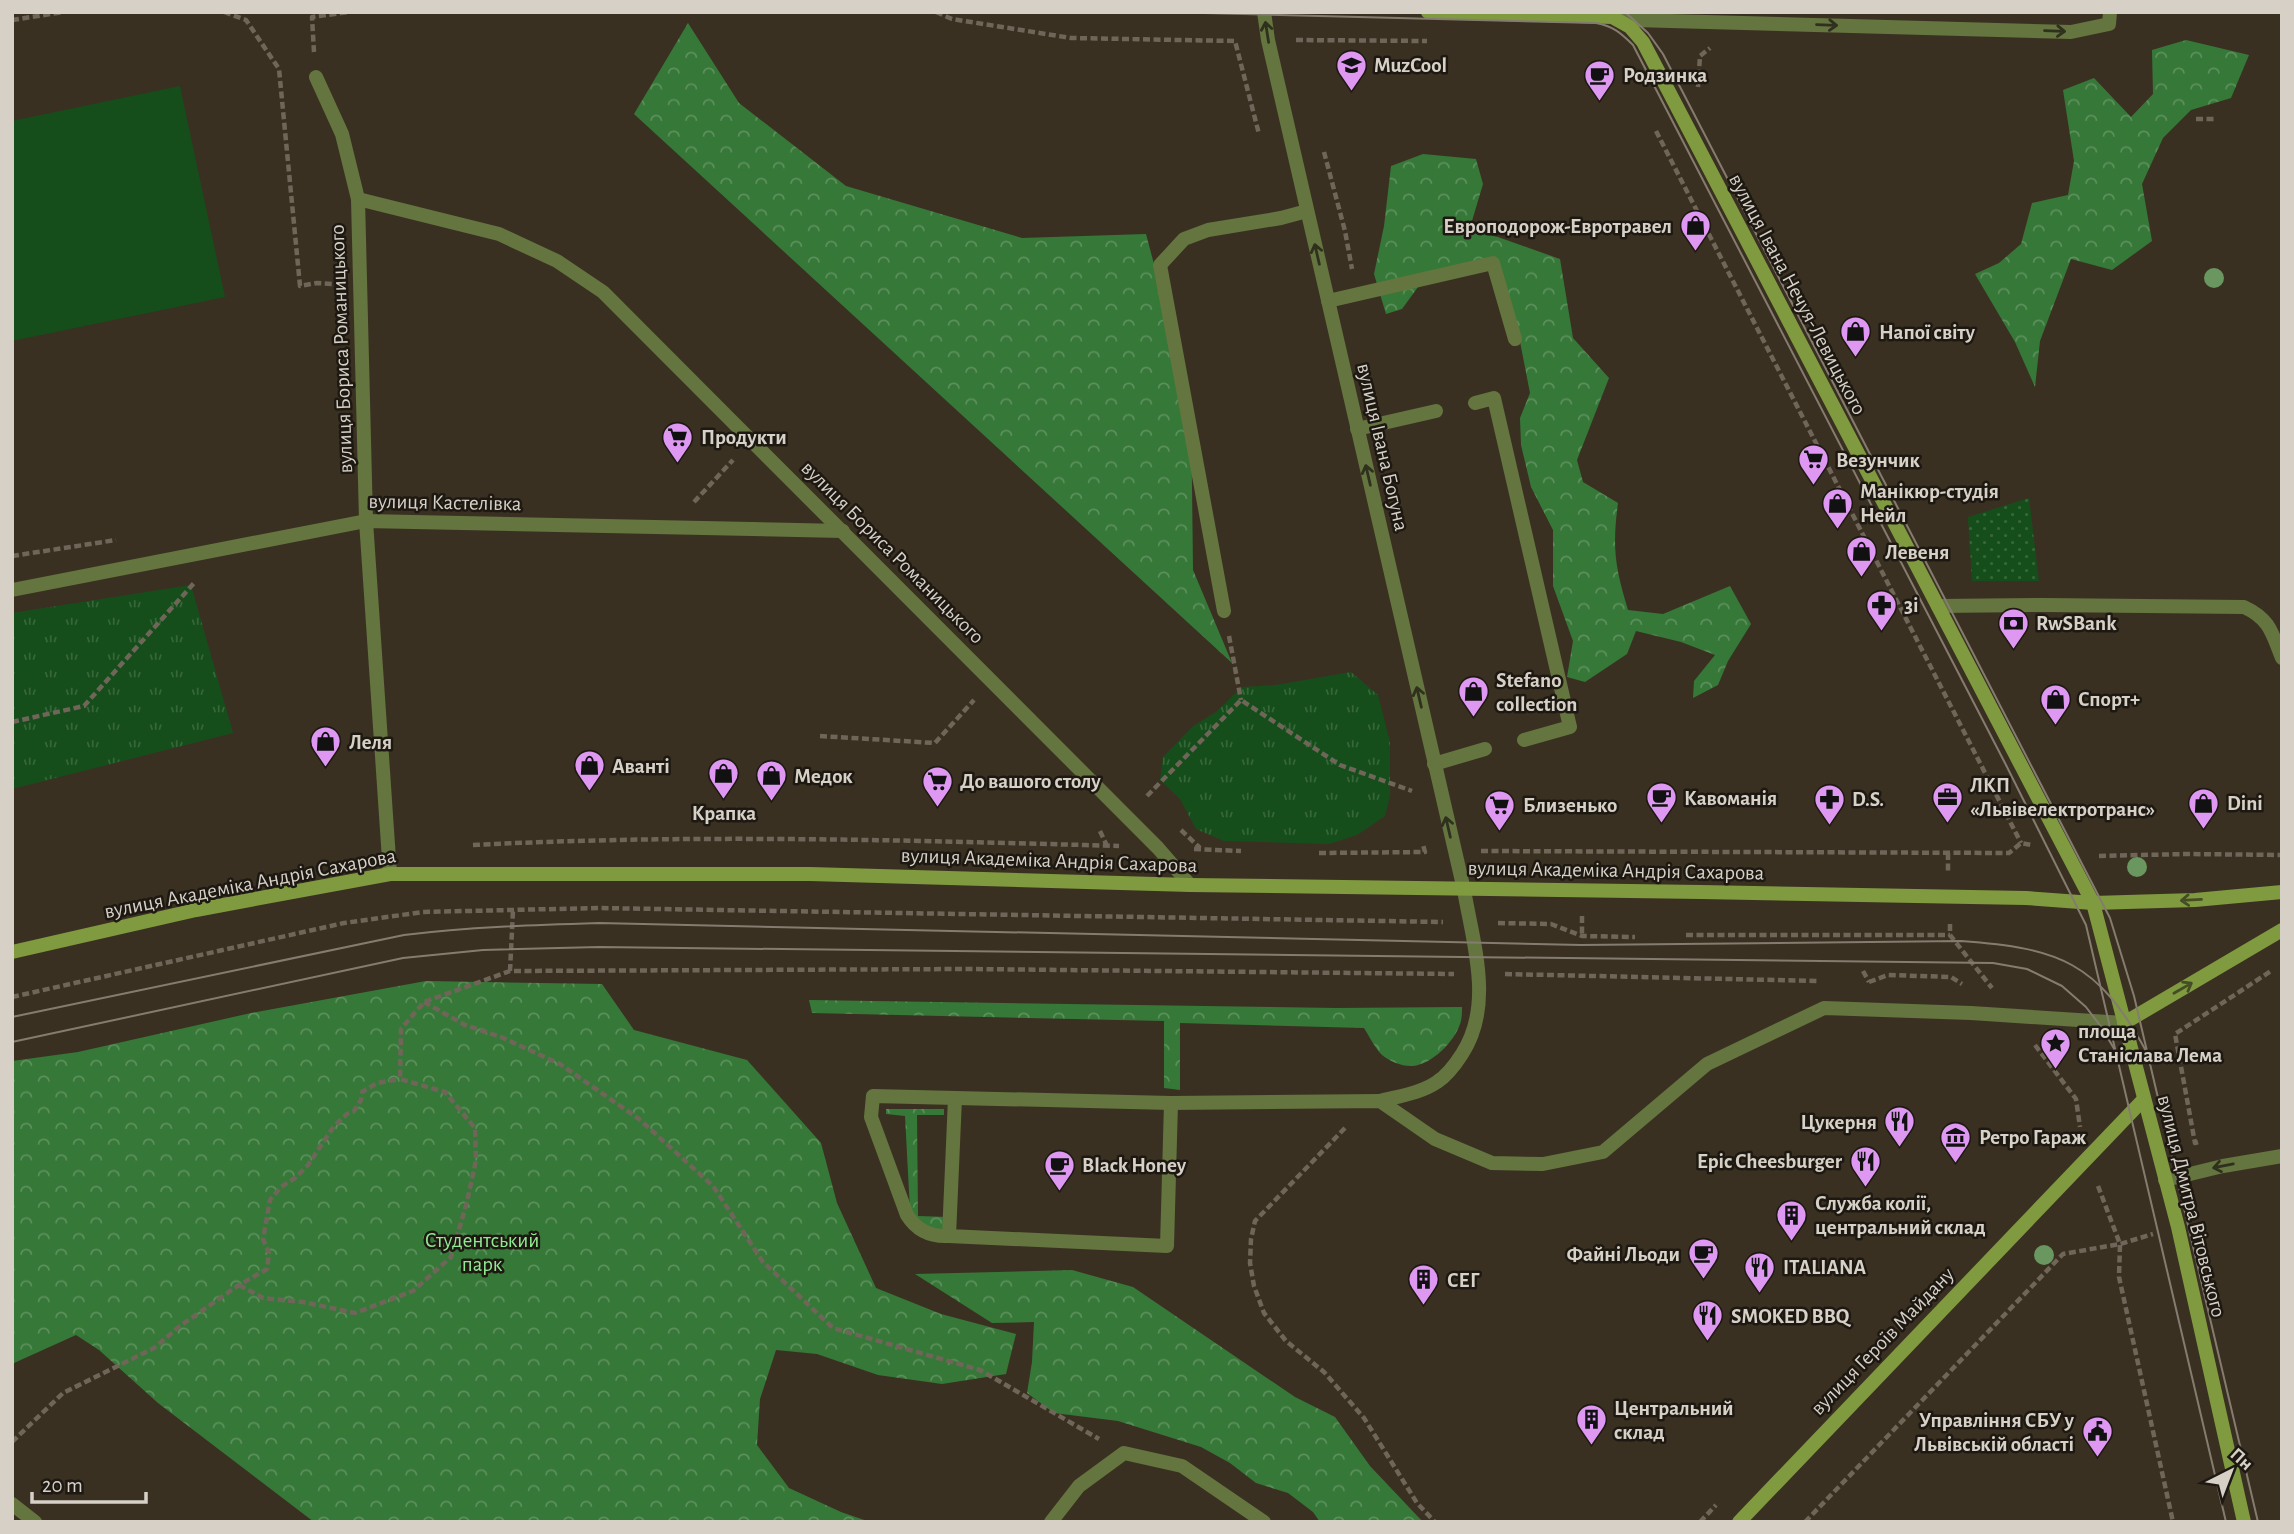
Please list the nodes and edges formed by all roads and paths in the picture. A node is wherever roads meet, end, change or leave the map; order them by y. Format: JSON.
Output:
{"nodes":[{"id":1,"x":64,"y":12,"type":"edge"},
{"id":2,"x":224,"y":12,"type":"edge"},
{"id":3,"x":349,"y":12,"type":"edge"},
{"id":4,"x":936,"y":12,"type":"edge"},
{"id":5,"x":1264,"y":12,"type":"edge"},
{"id":6,"x":1429,"y":12,"type":"edge"},
{"id":7,"x":1613,"y":15,"type":"edge"},
{"id":8,"x":2110,"y":18,"type":"edge"},
{"id":9,"x":12,"y":20,"type":"edge"},
{"id":10,"x":1294,"y":40,"type":"dead end"},
{"id":11,"x":1235,"y":41,"type":"dead end"},
{"id":12,"x":1432,"y":41,"type":"dead end"},
{"id":13,"x":1715,"y":44,"type":"dead end"},
{"id":14,"x":316,"y":77,"type":"joint"},
{"id":15,"x":1703,"y":96,"type":"dead end"},
{"id":16,"x":2196,"y":119,"type":"dead end"},
{"id":17,"x":2215,"y":119,"type":"dead end"},
{"id":18,"x":1654,"y":128,"type":"dead end"},
{"id":19,"x":358,"y":199,"type":"junction"},
{"id":20,"x":1307,"y":211,"type":"junction"},
{"id":21,"x":360,"y":285,"type":"junction"},
{"id":22,"x":1328,"y":301,"type":"junction"},
{"id":23,"x":1515,"y":339,"type":"dead end"},
{"id":24,"x":1475,"y":403,"type":"dead end"},
{"id":25,"x":1436,"y":411,"type":"dead end"},
{"id":26,"x":1357,"y":429,"type":"junction"},
{"id":27,"x":740,"y":453,"type":"dead end"},
{"id":28,"x":690,"y":506,"type":"dead end"},
{"id":29,"x":366,"y":521,"type":"junction"},
{"id":30,"x":843,"y":531,"type":"junction"},
{"id":31,"x":197,"y":580,"type":"dead end"},
{"id":32,"x":12,"y":590,"type":"edge"},
{"id":33,"x":1938,"y":606,"type":"junction"},
{"id":34,"x":1224,"y":611,"type":"joint"},
{"id":35,"x":2282,"y":658,"type":"edge"},
{"id":36,"x":979,"y":694,"type":"dead end"},
{"id":37,"x":1241,"y":699,"type":"junction"},
{"id":38,"x":12,"y":722,"type":"edge"},
{"id":39,"x":820,"y":736,"type":"dead end"},
{"id":40,"x":1524,"y":740,"type":"dead end"},
{"id":41,"x":1485,"y":749,"type":"dead end"},
{"id":42,"x":1434,"y":764,"type":"junction"},
{"id":43,"x":1412,"y":791,"type":"dead end"},
{"id":44,"x":1147,"y":796,"type":"dead end"},
{"id":45,"x":1099,"y":828,"type":"dead end"},
{"id":46,"x":1107,"y":846,"type":"dead end"},
{"id":47,"x":1480,"y":851,"type":"dead end"},
{"id":48,"x":1424,"y":852,"type":"dead end"},
{"id":49,"x":2088,"y":852,"type":"dead end"},
{"id":50,"x":1319,"y":853,"type":"dead end"},
{"id":51,"x":2282,"y":855,"type":"edge"},
{"id":52,"x":390,"y":874,"type":"junction"},
{"id":53,"x":1189,"y":885,"type":"junction"},
{"id":54,"x":1464,"y":890,"type":"junction"},
{"id":55,"x":2282,"y":892,"type":"edge"},
{"id":56,"x":2093,"y":903,"type":"junction"},
{"id":57,"x":513,"y":910,"type":"junction"},
{"id":58,"x":1469,"y":923,"type":"junction"},
{"id":59,"x":2282,"y":930,"type":"edge"},
{"id":60,"x":1686,"y":935,"type":"dead end"},
{"id":61,"x":1634,"y":937,"type":"dead end"},
{"id":62,"x":12,"y":951,"type":"edge"},
{"id":63,"x":2282,"y":964,"type":"edge"},
{"id":64,"x":510,"y":971,"type":"junction"},
{"id":65,"x":1863,"y":971,"type":"dead end"},
{"id":66,"x":1478,"y":974,"type":"junction"},
{"id":67,"x":1827,"y":981,"type":"dead end"},
{"id":68,"x":1855,"y":981,"type":"dead end"},
{"id":69,"x":12,"y":997,"type":"edge"},
{"id":70,"x":424,"y":1002,"type":"junction"},
{"id":71,"x":2016,"y":1018,"type":"junction"},
{"id":72,"x":2124,"y":1023,"type":"junction"},
{"id":73,"x":400,"y":1079,"type":"junction"},
{"id":74,"x":955,"y":1097,"type":"junction"},
{"id":75,"x":2144,"y":1099,"type":"junction"},
{"id":76,"x":1380,"y":1101,"type":"junction"},
{"id":77,"x":1171,"y":1103,"type":"junction"},
{"id":78,"x":2080,"y":1125,"type":"dead end"},
{"id":79,"x":1345,"y":1127,"type":"dead end"},
{"id":80,"x":2195,"y":1143,"type":"dead end"},
{"id":81,"x":2282,"y":1156,"type":"edge"},
{"id":82,"x":2165,"y":1180,"type":"junction"},
{"id":83,"x":949,"y":1236,"type":"junction"},
{"id":84,"x":239,"y":1285,"type":"junction"},
{"id":85,"x":12,"y":1443,"type":"edge"},
{"id":86,"x":1124,"y":1453,"type":"junction"},
{"id":87,"x":12,"y":1504,"type":"edge"},
{"id":88,"x":35,"y":1522,"type":"edge"},
{"id":89,"x":1051,"y":1522,"type":"edge"},
{"id":90,"x":1264,"y":1522,"type":"edge"},
{"id":91,"x":1435,"y":1522,"type":"edge"},
{"id":92,"x":1739,"y":1522,"type":"edge"},
{"id":93,"x":1805,"y":1522,"type":"edge"},
{"id":94,"x":2173,"y":1522,"type":"edge"},
{"id":95,"x":2244,"y":1522,"type":"edge"}],
"edges":[{"from":1,"to":9,"type":"path"},
{"from":2,"to":21,"type":"path"},
{"from":3,"to":14,"type":"path"},
{"from":4,"to":11,"type":"path"},
{"from":20,"to":5,"type":"street","name":"вулиця Івана Богуна","one_way":true},
{"from":6,"to":7,"type":"main road"},
{"from":7,"to":8,"type":"street","one_way":true},
{"from":7,"to":33,"type":"main road","name":"вулиця Івана Нечуя-Левицького"},
{"from":10,"to":12,"type":"path"},
{"from":13,"to":15,"type":"path"},
{"from":14,"to":19,"type":"street","name":"вулиця Бориса Романицького"},
{"from":16,"to":17,"type":"path"},
{"from":18,"to":47,"type":"path"},
{"from":19,"to":21,"type":"street","name":"вулиця Бориса Романицького"},
{"from":19,"to":30,"type":"street","name":"вулиця Бориса Романицького"},
{"from":22,"to":20,"type":"street","name":"вулиця Івана Богуна","one_way":true},
{"from":20,"to":34,"type":"street"},
{"from":21,"to":29,"type":"street","name":"вулиця Бориса Романицького"},
{"from":22,"to":23,"type":"street"},
{"from":22,"to":26,"type":"street","name":"вулиця Івана Богуна"},
{"from":24,"to":40,"type":"street"},
{"from":25,"to":26,"type":"street"},
{"from":42,"to":26,"type":"street","name":"вулиця Івана Богуна","one_way":true},
{"from":27,"to":28,"type":"path"},
{"from":29,"to":30,"type":"street","name":"вулиця Кастелівка"},
{"from":29,"to":32,"type":"street","name":"вулиця Кастелівка"},
{"from":29,"to":52,"type":"street","name":"вулиця Бориса Романицького"},
{"from":30,"to":53,"type":"street","name":"вулиця Бориса Романицького"},
{"from":31,"to":38,"type":"path"},
{"from":33,"to":35,"type":"street"},
{"from":33,"to":56,"type":"main road","name":"вулиця Івана Нечуя-Левицького"},
{"from":34,"to":37,"type":"path"},
{"from":36,"to":39,"type":"path"},
{"from":37,"to":43,"type":"path"},
{"from":37,"to":44,"type":"path"},
{"from":41,"to":42,"type":"street"},
{"from":54,"to":42,"type":"street","name":"вулиця Івана Богуна","one_way":true},
{"from":45,"to":46,"type":"path"},
{"from":48,"to":50,"type":"path"},
{"from":49,"to":51,"type":"path"},
{"from":52,"to":53,"type":"main road","name":"вулиця Академіка Андрія Сахарова"},
{"from":52,"to":62,"type":"main road","name":"вулиця Академіка Андрія Сахарова"},
{"from":53,"to":54,"type":"main road","name":"вулиця Академіка Андрія Сахарова"},
{"from":54,"to":56,"type":"main road","name":"вулиця Академіка Андрія Сахарова"},
{"from":54,"to":58,"type":"street","name":"вулиця Івана Богуна"},
{"from":55,"to":56,"type":"main road","name":"вулиця Академіка Андрія Сахарова","one_way":true},
{"from":56,"to":72,"type":"main road","name":"вулиця Дмитра Вітовського"},
{"from":57,"to":58,"type":"path"},
{"from":57,"to":64,"type":"path"},
{"from":57,"to":69,"type":"path"},
{"from":58,"to":61,"type":"path"},
{"from":58,"to":66,"type":"street","name":"вулиця Івана Богуна"},
{"from":72,"to":59,"type":"main road","one_way":true},
{"from":60,"to":71,"type":"path"},
{"from":63,"to":80,"type":"path"},
{"from":64,"to":66,"type":"path"},
{"from":64,"to":70,"type":"path"},
{"from":65,"to":68,"type":"path"},
{"from":66,"to":67,"type":"path"},
{"from":66,"to":76,"type":"street","name":"вулиця Івана Богуна"},
{"from":70,"to":73,"type":"path"},
{"from":70,"to":86,"type":"path"},
{"from":71,"to":72,"type":"street"},
{"from":71,"to":76,"type":"street"},
{"from":71,"to":78,"type":"path"},
{"from":72,"to":75,"type":"main road","name":"вулиця Дмитра Вітовського"},
{"from":73,"to":84,"type":"path"},
{"from":73,"to":84,"type":"path"},
{"from":74,"to":77,"type":"street","name":"вулиця Івана Богуна"},
{"from":74,"to":83,"type":"street"},
{"from":74,"to":83,"type":"street","name":"вулиця Івана Богуна"},
{"from":75,"to":82,"type":"main road","name":"вулиця Дмитра Вітовського"},
{"from":75,"to":92,"type":"main road","name":"вулиця Героїв Майдану"},
{"from":76,"to":77,"type":"street","name":"вулиця Івана Богуна"},
{"from":77,"to":83,"type":"street"},
{"from":79,"to":91,"type":"path"},
{"from":81,"to":82,"type":"street","one_way":true},
{"from":82,"to":95,"type":"main road","name":"вулиця Дмитра Вітовського"},
{"from":84,"to":85,"type":"path"},
{"from":86,"to":89,"type":"street"},
{"from":86,"to":90,"type":"street"},
{"from":87,"to":88,"type":"street"},
{"from":93,"to":94,"type":"path"}]}
